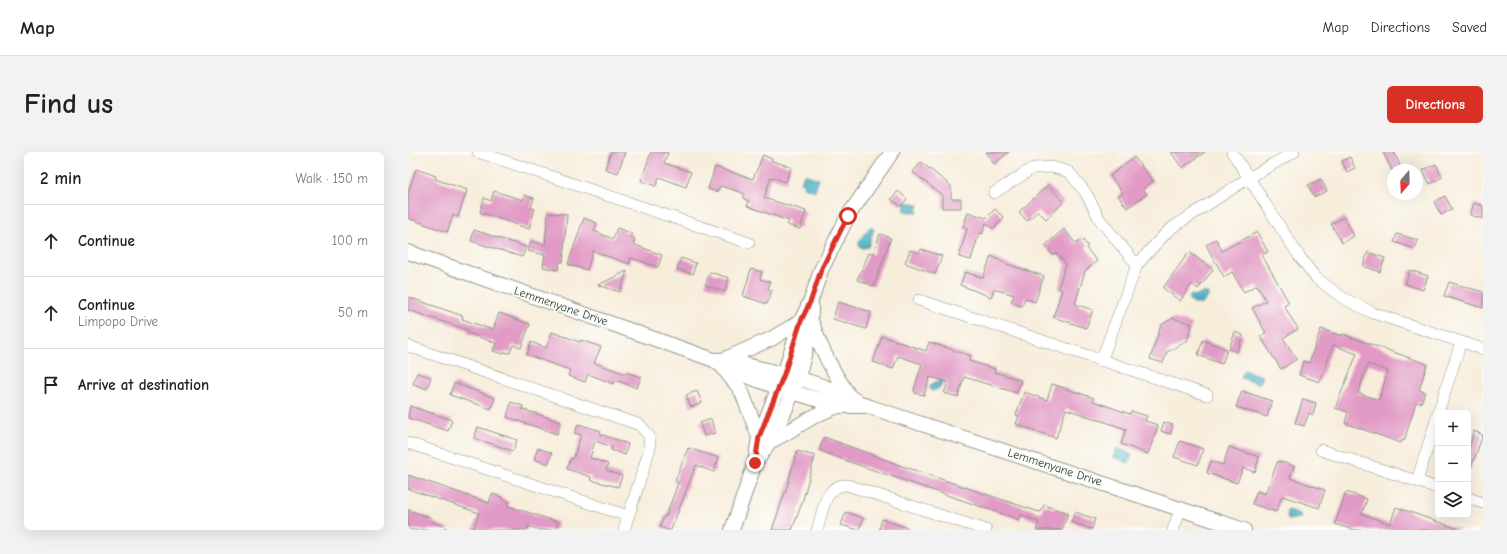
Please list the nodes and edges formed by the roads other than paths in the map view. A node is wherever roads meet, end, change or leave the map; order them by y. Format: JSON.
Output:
{"nodes":[{"id":1,"x":478,"y":152,"type":"edge"},
{"id":2,"x":892,"y":152,"type":"edge"},
{"id":3,"x":1232,"y":152,"type":"edge"},
{"id":4,"x":1294,"y":152,"type":"edge"},
{"id":5,"x":1247,"y":179,"type":"junction"},
{"id":6,"x":994,"y":193,"type":"dead end"},
{"id":7,"x":749,"y":243,"type":"dead end"},
{"id":8,"x":408,"y":252,"type":"edge"},
{"id":9,"x":1137,"y":265,"type":"junction"},
{"id":10,"x":920,"y":300,"type":"dead end"},
{"id":11,"x":807,"y":322,"type":"junction"},
{"id":12,"x":1461,"y":342,"type":"junction"},
{"id":13,"x":409,"y":349,"type":"edge"},
{"id":14,"x":1483,"y":349,"type":"edge"},
{"id":15,"x":1101,"y":361,"type":"junction"},
{"id":16,"x":721,"y":362,"type":"junction"},
{"id":17,"x":790,"y":376,"type":"junction"},
{"id":18,"x":785,"y":390,"type":"junction"},
{"id":19,"x":1206,"y":395,"type":"dead end"},
{"id":20,"x":850,"y":397,"type":"junction"},
{"id":21,"x":839,"y":406,"type":"junction"},
{"id":22,"x":864,"y":406,"type":"junction"},
{"id":23,"x":1439,"y":410,"type":"edge"},
{"id":24,"x":1435,"y":424,"type":"edge"},
{"id":25,"x":765,"y":439,"type":"junction"},
{"id":26,"x":408,"y":444,"type":"edge"},
{"id":27,"x":1321,"y":450,"type":"dead end"},
{"id":28,"x":1417,"y":481,"type":"junction"},
{"id":29,"x":1435,"y":487,"type":"edge"},
{"id":30,"x":1471,"y":499,"type":"edge"},
{"id":31,"x":1483,"y":503,"type":"edge"},
{"id":32,"x":1181,"y":508,"type":"junction"},
{"id":33,"x":628,"y":516,"type":"junction"},
{"id":34,"x":624,"y":530,"type":"edge"},
{"id":35,"x":732,"y":530,"type":"edge"},
{"id":36,"x":817,"y":530,"type":"edge"},
{"id":37,"x":986,"y":530,"type":"edge"},
{"id":38,"x":1173,"y":530,"type":"edge"},
{"id":39,"x":1244,"y":530,"type":"edge"}],
"edges":[{"from":1,"to":7,"type":"street"},
{"from":2,"to":11,"type":"street"},
{"from":3,"to":5,"type":"street"},
{"from":4,"to":5,"type":"street"},
{"from":5,"to":9,"type":"street"},
{"from":5,"to":12,"type":"street"},
{"from":6,"to":9,"type":"street"},
{"from":8,"to":16,"type":"street","name":"Lemmenyane Drive"},
{"from":9,"to":15,"type":"street"},
{"from":10,"to":15,"type":"street"},
{"from":11,"to":16,"type":"street"},
{"from":11,"to":17,"type":"street"},
{"from":11,"to":20,"type":"street"},
{"from":12,"to":14,"type":"street"},
{"from":12,"to":23,"type":"street"},
{"from":13,"to":33,"type":"street"},
{"from":15,"to":19,"type":"street"},
{"from":16,"to":17,"type":"street"},
{"from":16,"to":18,"type":"street"},
{"from":16,"to":25,"type":"street"},
{"from":17,"to":18,"type":"street"},
{"from":17,"to":20,"type":"street"},
{"from":18,"to":21,"type":"street"},
{"from":18,"to":25,"type":"street"},
{"from":20,"to":22,"type":"street"},
{"from":21,"to":22,"type":"street"},
{"from":21,"to":25,"type":"street"},
{"from":22,"to":32,"type":"street","name":"Lemmenyane Drive"},
{"from":24,"to":28,"type":"street"},
{"from":25,"to":35,"type":"street"},
{"from":26,"to":33,"type":"street"},
{"from":27,"to":28,"type":"street"},
{"from":28,"to":29,"type":"street"},
{"from":30,"to":31,"type":"street"},
{"from":32,"to":38,"type":"street"},
{"from":32,"to":39,"type":"street","name":"Lemmenyane Drive"},
{"from":33,"to":34,"type":"street"},
{"from":36,"to":37,"type":"street"}]}
